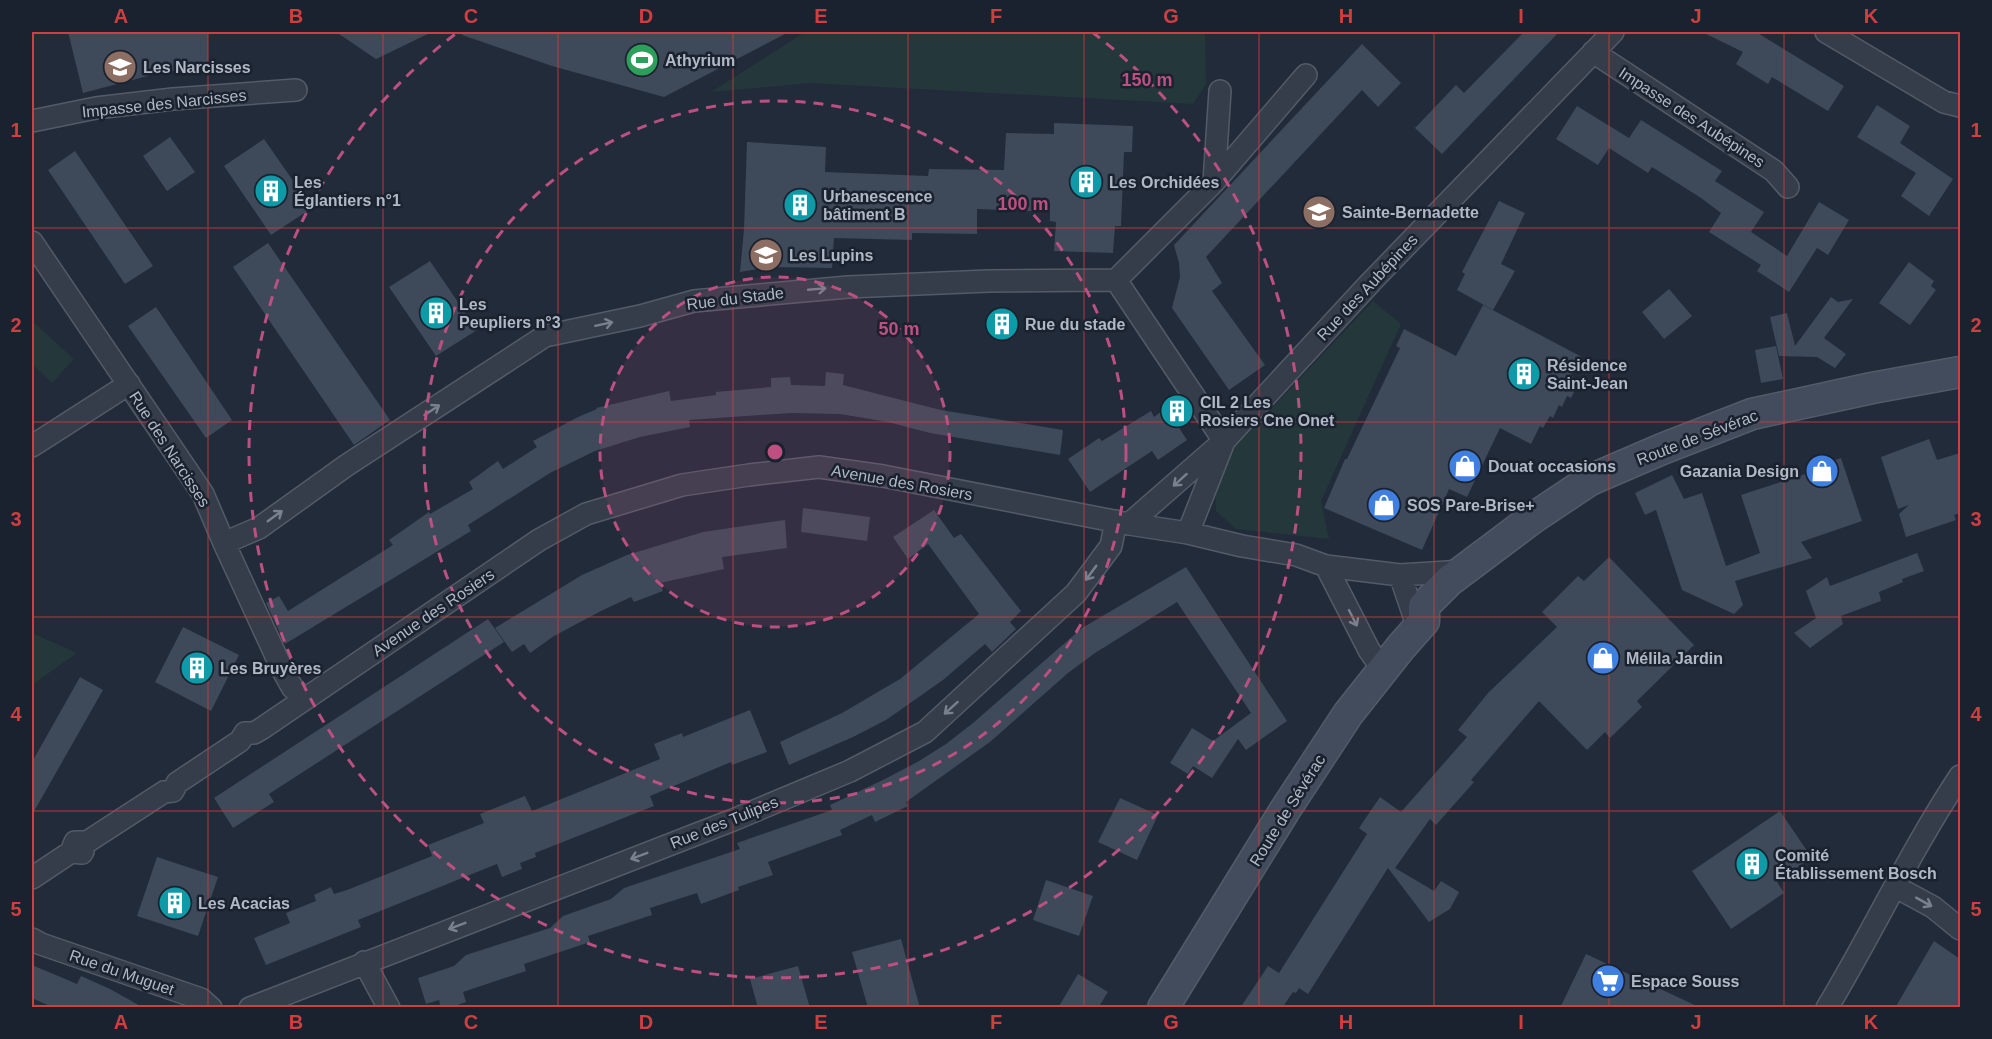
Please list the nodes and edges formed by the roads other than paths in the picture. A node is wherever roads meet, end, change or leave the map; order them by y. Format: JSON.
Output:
{"nodes":[{"id":1,"x":1613,"y":32,"type":"edge"},
{"id":2,"x":1826,"y":32,"type":"edge"},
{"id":3,"x":1593,"y":52,"type":"junction"},
{"id":4,"x":1306,"y":75,"type":"dead end"},
{"id":5,"x":296,"y":90,"type":"dead end"},
{"id":6,"x":1220,"y":91,"type":"dead end"},
{"id":7,"x":1960,"y":106,"type":"edge"},
{"id":8,"x":32,"y":121,"type":"edge"},
{"id":9,"x":1214,"y":182,"type":"junction"},
{"id":10,"x":1788,"y":187,"type":"dead end"},
{"id":11,"x":32,"y":242,"type":"edge"},
{"id":12,"x":1116,"y":280,"type":"junction"},
{"id":13,"x":1960,"y":372,"type":"edge"},
{"id":14,"x":129,"y":384,"type":"junction"},
{"id":15,"x":1224,"y":441,"type":"junction"},
{"id":16,"x":32,"y":446,"type":"edge"},
{"id":17,"x":1123,"y":523,"type":"junction"},
{"id":18,"x":1188,"y":533,"type":"junction"},
{"id":19,"x":224,"y":543,"type":"junction"},
{"id":20,"x":1326,"y":566,"type":"junction"},
{"id":21,"x":1463,"y":571,"type":"junction"},
{"id":22,"x":1400,"y":575,"type":"junction"},
{"id":23,"x":1421,"y":625,"type":"junction"},
{"id":24,"x":1383,"y":670,"type":"junction"},
{"id":25,"x":304,"y":699,"type":"junction"},
{"id":26,"x":1960,"y":776,"type":"edge"},
{"id":27,"x":32,"y":878,"type":"edge"},
{"id":28,"x":1896,"y":887,"type":"junction"},
{"id":29,"x":1960,"y":929,"type":"edge"},
{"id":30,"x":32,"y":939,"type":"edge"},
{"id":31,"x":364,"y":962,"type":"junction"},
{"id":32,"x":211,"y":1008,"type":"edge"},
{"id":33,"x":250,"y":1008,"type":"edge"},
{"id":34,"x":389,"y":1008,"type":"edge"},
{"id":35,"x":1163,"y":1008,"type":"edge"},
{"id":36,"x":1827,"y":1008,"type":"edge"}],
"edges":[{"from":1,"to":3,"type":"street","name":"Rue des Aubépines"},
{"from":2,"to":7,"type":"street"},
{"from":3,"to":10,"type":"street","name":"Impasse des Aubépines"},
{"from":3,"to":15,"type":"street","name":"Rue des Aubépines"},
{"from":4,"to":9,"type":"street"},
{"from":5,"to":8,"type":"street","name":"Impasse des Narcisses"},
{"from":6,"to":9,"type":"street"},
{"from":9,"to":12,"type":"street"},
{"from":11,"to":14,"type":"street","name":"Rue des Narcisses"},
{"from":12,"to":15,"type":"street"},
{"from":19,"to":12,"type":"street","name":"Rue du Stade","one_way":true},
{"from":13,"to":21,"type":"main road","name":"Route de Sévérac"},
{"from":14,"to":16,"type":"street"},
{"from":14,"to":19,"type":"street","name":"Rue des Narcisses"},
{"from":15,"to":17,"type":"street","name":"Rue des Aubépines","one_way":true},
{"from":15,"to":18,"type":"street","name":"Rue des Aubépines"},
{"from":17,"to":18,"type":"street","name":"Avenue des Rosiers"},
{"from":17,"to":25,"type":"street","name":"Avenue des Rosiers"},
{"from":17,"to":31,"type":"street","name":"Rue des Tulipes","one_way":true},
{"from":18,"to":20,"type":"street","name":"Avenue des Rosiers"},
{"from":19,"to":25,"type":"street","name":"Rue des Narcisses"},
{"from":20,"to":22,"type":"street","name":"Avenue des Rosiers"},
{"from":20,"to":24,"type":"street","one_way":true},
{"from":21,"to":22,"type":"street","name":"Avenue des Rosiers"},
{"from":21,"to":23,"type":"main road","name":"Route de Sévérac"},
{"from":22,"to":23,"type":"street"},
{"from":23,"to":24,"type":"main road","name":"Route de Sévérac"},
{"from":24,"to":35,"type":"main road","name":"Route de Sévérac"},
{"from":25,"to":27,"type":"street","name":"Avenue des Rosiers"},
{"from":26,"to":28,"type":"street"},
{"from":28,"to":29,"type":"street","one_way":true},
{"from":28,"to":36,"type":"street"},
{"from":30,"to":32,"type":"street","name":"Rue du Muguet"},
{"from":31,"to":33,"type":"street","name":"Rue des Tulipes"},
{"from":31,"to":34,"type":"street"}]}
